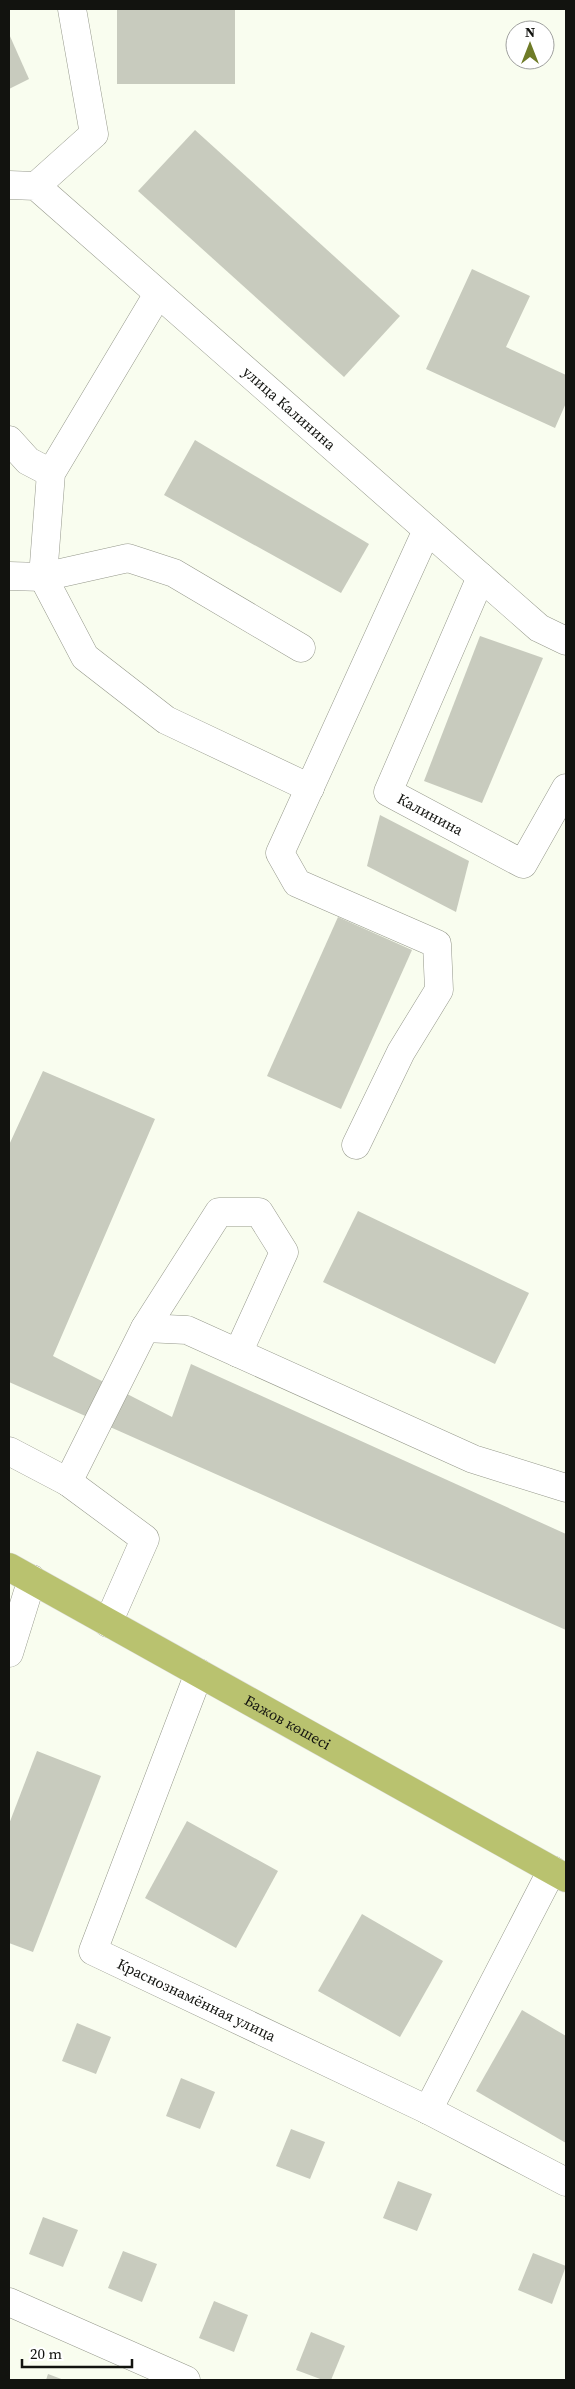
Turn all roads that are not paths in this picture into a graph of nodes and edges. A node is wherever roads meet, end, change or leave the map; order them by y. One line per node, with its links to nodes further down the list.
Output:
1 (72, 9): 3 (street)
2 (9, 185): 3 (street)
3 (36, 186): 4 (street, улица Калинина)
4 (158, 294): 6 (street); 7 (street, улица Калинина)
5 (9, 440): 6 (street)
6 (52, 474): 9 (street)
7 (427, 530): 10 (street, улица Калинина); 13 (street)
8 (9, 576): 9 (street)
9 (43, 577): 12 (street); 13 (street)
10 (481, 578): 11 (street, улица Калинина); 14 (street, Калинина)
11 (566, 641)
12 (301, 648)
13 (310, 788): 15 (street)
14 (566, 788)
15 (356, 1145)
16 (145, 1328): 17 (street); 17 (street); 19 (street)
17 (238, 1353): 20 (street)
18 (9, 1451): 19 (street)
19 (68, 1482): 22 (street)
20 (566, 1488)
21 (20, 1573): 22 (main road, Бажов көшесі); 23 (street)
22 (108, 1622): 24 (main road, Бажов көшесі)
23 (11, 1639)
24 (199, 1673): 25 (main road, Бажов көшесі); 26 (street, Краснознамённая улица)
25 (559, 1874): 26 (street)
26 (428, 2110): 27 (street, Краснознамённая улица)
27 (566, 2182)
28 (9, 2302): 29 (street)
29 (186, 2380)

